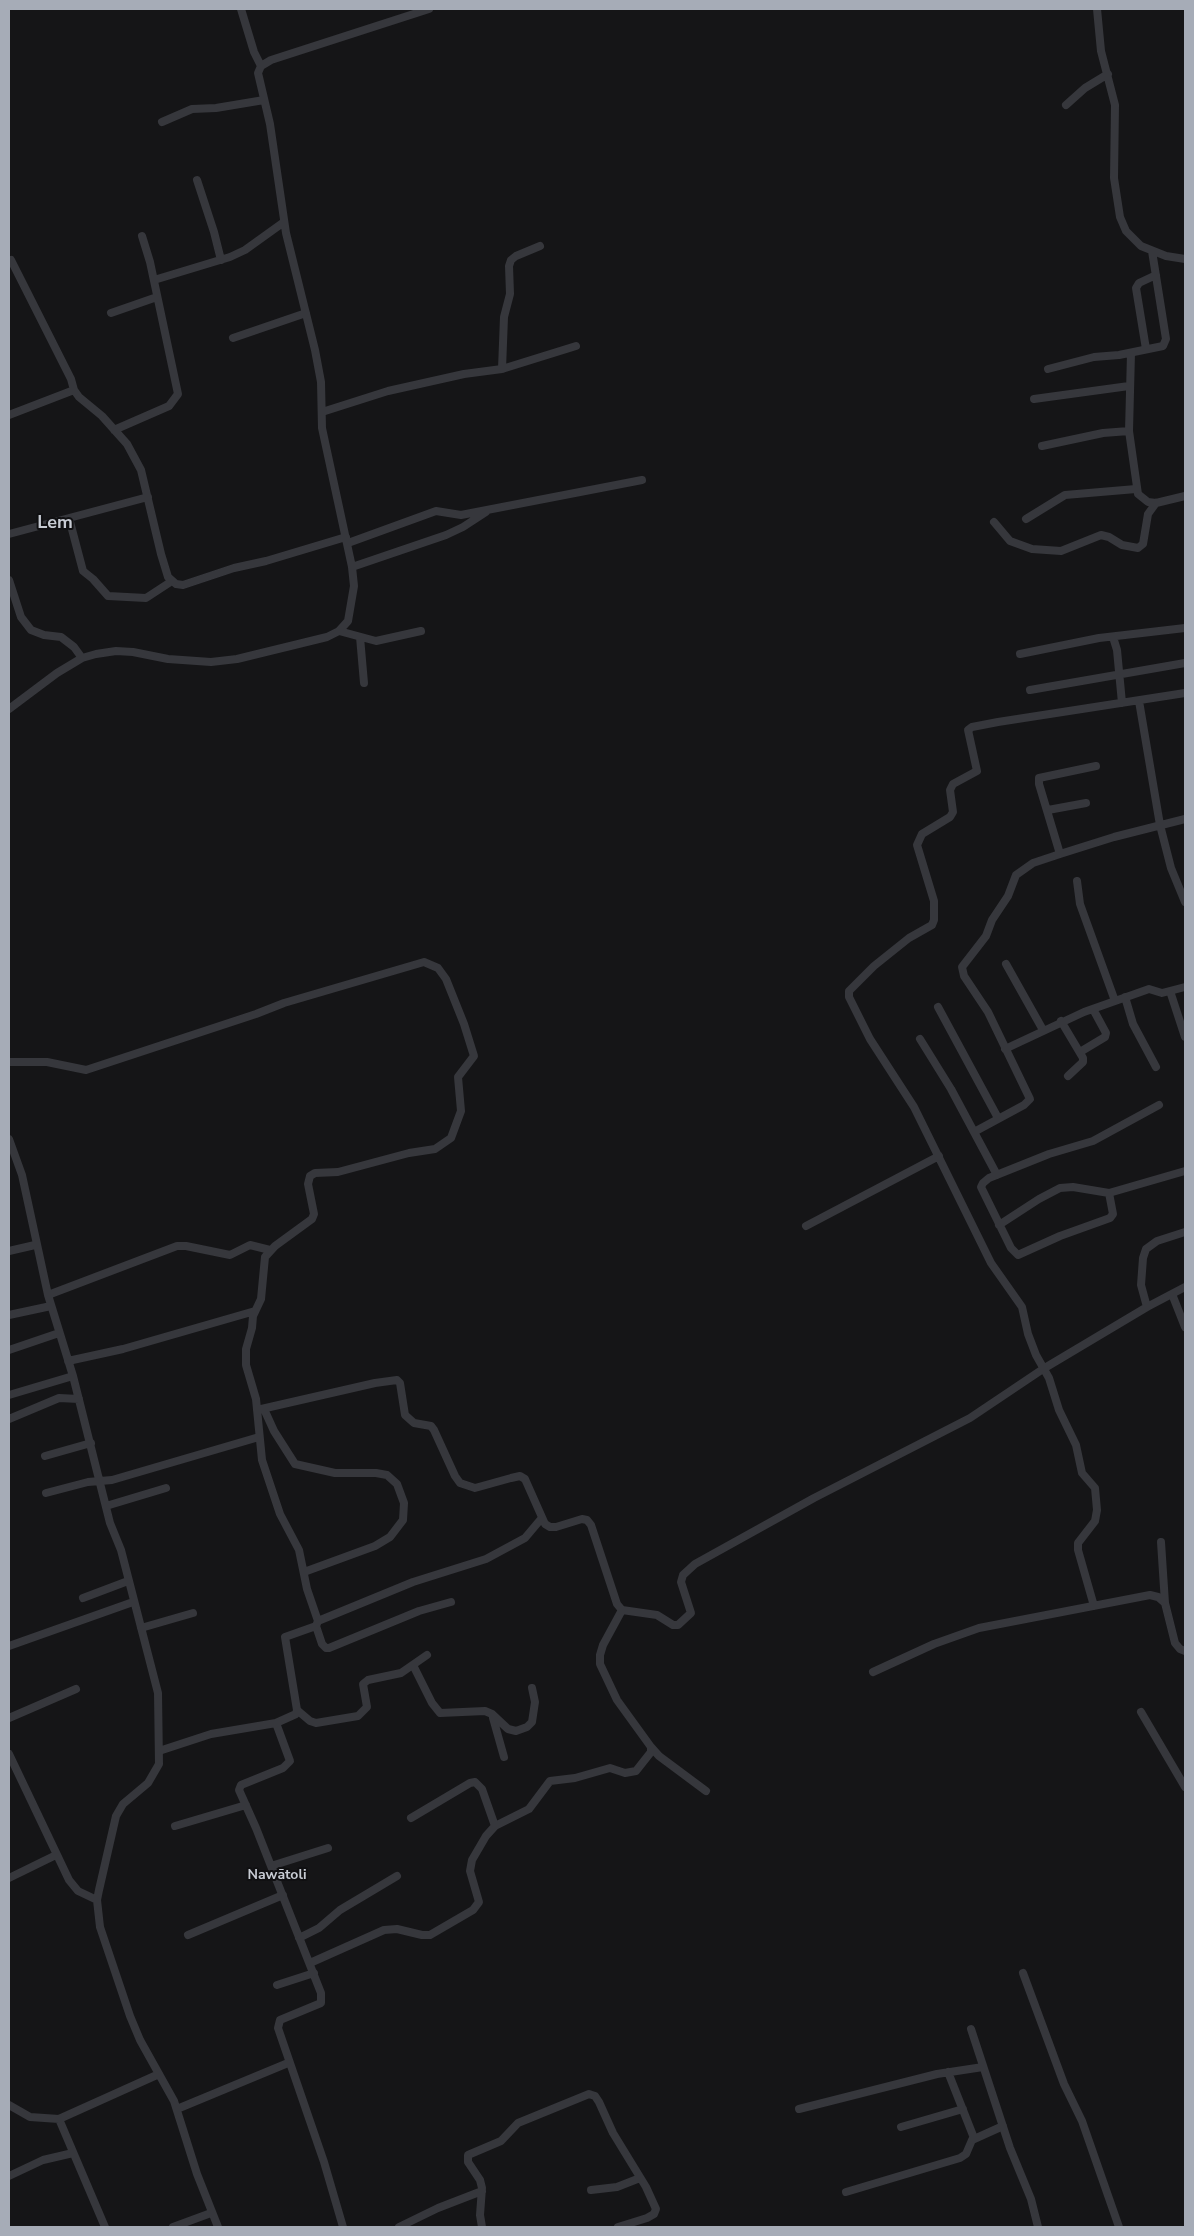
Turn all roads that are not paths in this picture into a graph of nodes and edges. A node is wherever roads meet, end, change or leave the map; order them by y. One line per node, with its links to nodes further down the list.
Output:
1 (241, 9): 4 (street)
2 (429, 9): 4 (street)
3 (1097, 9): 5 (street)
4 (261, 66): 6 (street)
5 (1108, 74): 7 (street); 13 (street)
6 (264, 100): 8 (street); 10 (street)
7 (1066, 105)
8 (162, 122)
9 (197, 180): 16 (street)
10 (284, 222): 16 (street); 21 (street)
11 (142, 236): 18 (street)
12 (540, 246): 26 (street)
13 (1152, 251): 14 (street); 17 (street)
14 (1185, 259)
15 (11, 260): 29 (street)
16 (221, 260): 18 (street)
17 (1156, 275): 24 (street); 24 (street)
18 (154, 280): 19 (street)
19 (157, 297): 20 (street); 33 (street)
20 (110, 313)
21 (306, 313): 22 (street); 31 (street)
22 (233, 338)
23 (576, 346): 26 (street)
24 (1146, 349): 25 (street)
25 (1131, 353): 27 (street); 28 (street)
26 (502, 368): 31 (street)
27 (1048, 369)
28 (1130, 386): 30 (street); 34 (street)
29 (74, 390): 32 (street); 33 (street)
30 (1034, 399)
31 (322, 412): 46 (street)
32 (9, 415)
33 (114, 430): 39 (street)
34 (1129, 431): 35 (street); 37 (street)
35 (1042, 446)
36 (642, 480): 41 (street)
37 (1136, 489): 40 (street); 43 (street)
38 (1185, 496): 40 (street)
39 (148, 497): 42 (street); 49 (street)
40 (1156, 503): 44 (street)
41 (489, 510): 46 (street); 47 (street)
42 (69, 518): 45 (street); 49 (street)
43 (1026, 519)
44 (994, 522)
45 (9, 534)
46 (347, 540): 47 (street); 49 (street)
47 (352, 566): 51 (street)
48 (9, 580): 56 (street)
49 (172, 581)
50 (1185, 628): 54 (street)
51 (339, 630): 53 (street); 56 (street)
52 (421, 631): 53 (street)
53 (360, 637): 59 (street)
54 (1113, 637): 55 (street); 58 (street)
55 (1020, 654)
56 (82, 658): 64 (street)
57 (1185, 663): 58 (street)
58 (1118, 674): 60 (street); 63 (street)
59 (364, 683)
60 (1030, 690)
61 (1185, 693): 62 (street)
62 (1139, 701): 63 (street); 69 (street)
63 (1122, 703): 94 (street)
64 (9, 709)
65 (1096, 766): 67 (street)
66 (1086, 803): 67 (street)
67 (1048, 810): 70 (street)
68 (1185, 819): 69 (street)
69 (1160, 825): 70 (street); 72 (street)
70 (1060, 854): 84 (street)
71 (1077, 881): 77 (street)
72 (1185, 902)
73 (1006, 964): 81 (street)
74 (1185, 987): 75 (street)
75 (1170, 991): 76 (street); 82 (street)
76 (1125, 997): 77 (street); 87 (street)
77 (1115, 1001): 79 (street)
78 (938, 1007): 90 (street)
79 (1093, 1009): 80 (street); 85 (street)
80 (1061, 1021): 81 (street); 85 (street)
81 (1043, 1030): 84 (street)
82 (1185, 1037)
83 (920, 1039): 91 (street)
84 (1005, 1049): 90 (street)
85 (1080, 1052): 88 (street)
86 (9, 1062): 102 (street)
87 (1156, 1066)
88 (1068, 1076)
89 (1159, 1105): 96 (street)
90 (998, 1118): 91 (street)
91 (974, 1132): 96 (street)
92 (9, 1139): 93 (street)
93 (11, 1149): 101 (street)
94 (939, 1156): 99 (street); 115 (street)
95 (1185, 1171): 97 (street)
96 (997, 1175): 98 (street)
97 (1109, 1193): 98 (street); 98 (street)
98 (999, 1225)
99 (806, 1226)
100 (1185, 1232): 108 (street)
101 (36, 1245): 103 (street); 106 (street)
102 (270, 1250): 106 (street); 109 (street)
103 (9, 1251)
104 (1185, 1288): 105 (street)
105 (1172, 1294): 108 (street); 111 (street)
106 (48, 1295): 107 (street)
107 (51, 1306): 110 (street); 112 (street)
108 (1148, 1307): 115 (street)
109 (255, 1311): 114 (street); 119 (street)
110 (9, 1315)
111 (1185, 1327)
112 (60, 1333): 113 (street); 114 (street)
113 (9, 1350)
114 (68, 1361): 116 (street)
115 (1044, 1369): 136 (street); 137 (street)
116 (73, 1376): 117 (street); 118 (street)
117 (9, 1395)
118 (79, 1399): 120 (street); 122 (street)
119 (261, 1409): 121 (street); 128 (street); 130 (street)
120 (9, 1419)
121 (259, 1437): 124 (street); 130 (street)
122 (91, 1443): 123 (street); 124 (street)
123 (44, 1456)
124 (100, 1482): 126 (street); 127 (street)
125 (166, 1488): 127 (street)
126 (46, 1493)
127 (106, 1506): 131 (street)
128 (541, 1519): 137 (street); 139 (street)
129 (1161, 1542): 135 (street)
130 (304, 1572): 139 (street)
131 (128, 1581): 132 (street); 133 (street)
132 (83, 1598)
133 (133, 1602): 140 (street); 141 (street)
134 (451, 1602): 139 (street)
135 (1165, 1604): 136 (street); 142 (street)
136 (1094, 1606): 145 (street)
137 (622, 1610): 153 (street)
138 (193, 1613): 140 (street)
139 (317, 1624): 148 (street)
140 (141, 1628): 154 (street)
141 (9, 1646)
142 (1185, 1651)
143 (427, 1654): 144 (street)
144 (413, 1665): 148 (street); 150 (street)
145 (873, 1672)
146 (532, 1688): 150 (street)
147 (76, 1690): 151 (street)
148 (297, 1710): 152 (street)
149 (1142, 1712): 159 (street)
150 (492, 1714): 156 (street)
151 (9, 1718)
152 (276, 1723): 154 (street); 161 (street)
153 (651, 1747): 160 (street); 164 (street)
154 (159, 1751): 171 (street)
155 (9, 1754): 157 (street)
156 (504, 1756)
157 (18, 1771): 158 (street); 166 (street)
158 (9, 1774)
159 (1185, 1787)
160 (706, 1791)
161 (246, 1805): 163 (street); 167 (street)
162 (411, 1818): 164 (street)
163 (175, 1826)
164 (495, 1826): 174 (street)
165 (328, 1848): 167 (street)
166 (56, 1855): 169 (street); 171 (street)
167 (271, 1866): 170 (street)
168 (397, 1876): 173 (street)
169 (9, 1878)
170 (283, 1895): 172 (street); 173 (street)
171 (97, 1900): 182 (street)
172 (188, 1935)
173 (299, 1938): 174 (street)
174 (310, 1963): 175 (street)
175 (314, 1973): 177 (street); 179 (street)
176 (1023, 1973): 206 (street)
177 (277, 1985)
178 (971, 2029): 180 (street)
179 (288, 2063): 184 (street); 201 (street)
180 (983, 2067): 181 (street); 188 (street)
181 (948, 2072): 185 (street); 186 (street)
182 (159, 2074): 184 (street); 187 (street)
183 (9, 2105): 187 (street)
184 (177, 2109): 197 (street)
185 (799, 2109)
186 (963, 2109): 189 (street); 190 (street)
187 (59, 2119): 191 (street)
188 (1003, 2126): 190 (street); 205 (street)
189 (901, 2127)
190 (974, 2138): 196 (street)
191 (73, 2154): 192 (street); 198 (street)
192 (9, 2176)
193 (640, 2178): 194 (street); 195 (street); 204 (street)
194 (591, 2190)
195 (482, 2191): 202 (street); 203 (street)
196 (846, 2192)
197 (211, 2213): 199 (street); 200 (street)
198 (105, 2227)
199 (172, 2227)
200 (218, 2227)
201 (343, 2227)
202 (399, 2227)
203 (482, 2227)
204 (618, 2227)
205 (1038, 2227)
206 (1119, 2227)

